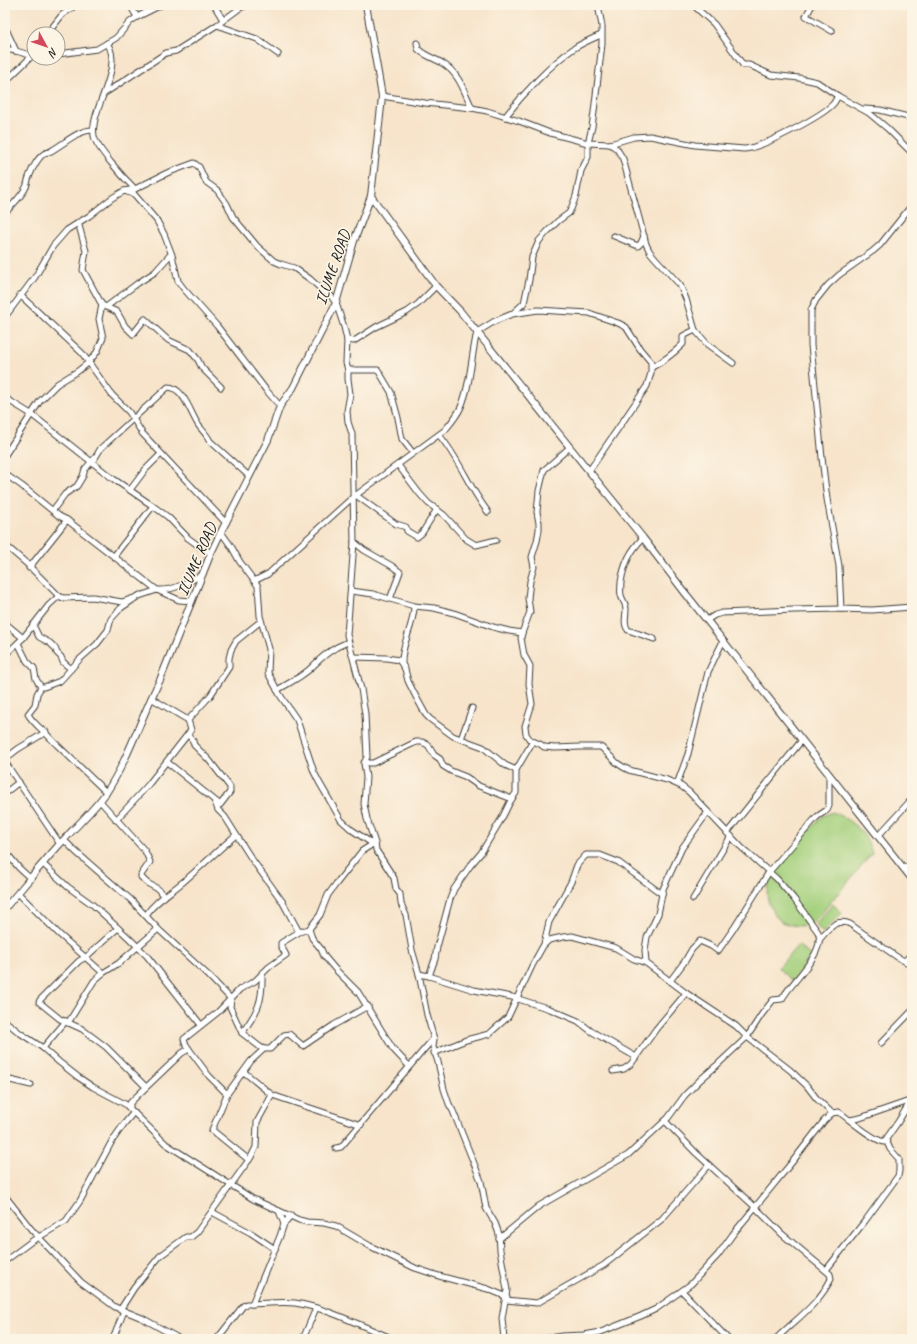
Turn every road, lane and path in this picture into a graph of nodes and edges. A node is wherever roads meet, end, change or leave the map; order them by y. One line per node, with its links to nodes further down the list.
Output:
1 (76, 5): 13 (street)
2 (130, 5): 10 (street)
3 (161, 5): 10 (street)
4 (214, 5): 11 (street)
5 (247, 5): 11 (street)
6 (367, 5): 27 (street, ILUME ROAD)
7 (598, 5): 16 (street)
8 (695, 5): 28 (street)
9 (812, 5): 15 (street)
10 (137, 17): 17 (street)
11 (223, 20): 12 (street)
12 (217, 25): 23 (street); 26 (street)
13 (54, 26)
14 (5, 27): 20 (street)
15 (832, 31)
16 (601, 35): 31 (street); 34 (street)
17 (107, 43): 22 (street); 26 (street)
18 (417, 43): 29 (street)
19 (5, 49): 20 (street)
20 (16, 51): 21 (street)
21 (26, 53)
22 (66, 53)
23 (278, 54)
24 (26, 62): 25 (street)
25 (5, 82)
26 (105, 93): 33 (street)
27 (382, 96): 29 (street); 39 (street, ILUME ROAD)
28 (838, 96): 30 (street); 35 (street)
29 (472, 108): 31 (street)
30 (863, 109): 32 (street); 36 (street)
31 (506, 117): 34 (street)
32 (912, 118)
33 (93, 130): 37 (street); 41 (street)
34 (588, 143): 35 (street); 50 (street)
35 (610, 144): 44 (street)
36 (912, 152)
37 (135, 189): 38 (street); 48 (street)
38 (124, 191): 42 (street); 45 (street)
39 (371, 196): 46 (street); 48 (street, ILUME ROAD)
40 (912, 205): 100 (street)
41 (5, 213)
42 (78, 222): 47 (street); 49 (street)
43 (614, 236): 44 (street)
44 (644, 236): 52 (street)
45 (171, 254): 49 (street); 61 (street)
46 (436, 286): 53 (street); 54 (street)
47 (20, 295): 51 (street); 56 (street)
48 (336, 303): 54 (street); 61 (street, ILUME ROAD)
49 (104, 306): 56 (street); 59 (street)
50 (512, 314): 53 (street); 57 (street)
51 (5, 317)
52 (695, 330): 55 (street); 57 (street)
53 (477, 332): 64 (street); 65 (street)
54 (347, 340): 58 (street)
55 (733, 362)
56 (88, 363): 62 (street); 63 (street)
57 (652, 367): 71 (street)
58 (348, 370): 66 (street); 75 (street)
59 (221, 387)
60 (5, 398): 62 (street)
61 (280, 406): 73 (street, ILUME ROAD)
62 (31, 414): 68 (street); 69 (street)
63 (134, 419): 67 (street); 69 (street); 73 (street)
64 (439, 434): 66 (street); 79 (street)
65 (570, 447): 71 (street); 105 (street)
66 (413, 453): 70 (street)
67 (161, 454): 74 (street); 81 (street)
68 (5, 455)
69 (91, 461): 74 (street); 78 (street)
70 (398, 465): 75 (street); 77 (street)
71 (589, 471): 83 (street)
72 (5, 474): 78 (street)
73 (249, 476): 81 (street, ILUME ROAD)
74 (130, 490): 76 (street)
75 (355, 497): 77 (street); 85 (street); 91 (street)
76 (153, 506): 87 (street); 88 (street)
77 (437, 509): 84 (street)
78 (53, 510): 80 (street)
79 (488, 512)
80 (67, 520): 88 (street); 89 (street)
81 (226, 523): 82 (street, ILUME ROAD)
82 (221, 532): 87 (street, ILUME ROAD); 91 (street)
83 (643, 538): 101 (street); 107 (street)
84 (496, 540)
85 (354, 542): 93 (street); 96 (street)
86 (5, 545): 89 (street)
87 (211, 553): 90 (street, ILUME ROAD)
88 (114, 556): 92 (street)
89 (29, 568): 95 (street)
90 (203, 574): 92 (street); 97 (street, ILUME ROAD)
91 (254, 581): 102 (street)
92 (157, 590): 94 (street); 97 (street)
93 (351, 591): 96 (street); 109 (street)
94 (140, 595): 95 (street); 114 (street)
95 (59, 596): 104 (street)
96 (390, 599): 98 (street)
97 (192, 602): 117 (street, ILUME ROAD)
98 (414, 606): 105 (street); 113 (street)
99 (912, 606): 100 (street)
100 (841, 609): 101 (street)
101 (706, 620): 108 (street)
102 (261, 621): 116 (street); 119 (street)
103 (5, 623): 106 (street)
104 (33, 625): 106 (street); 114 (street)
105 (522, 633): 124 (street)
106 (23, 638): 110 (street)
107 (654, 639)
108 (723, 641): 123 (street); 131 (street)
109 (348, 642): 112 (street); 116 (street)
110 (18, 644): 111 (street); 115 (street)
111 (5, 655)
112 (354, 657): 113 (street); 127 (street)
113 (402, 663): 122 (street)
114 (71, 669): 115 (street)
115 (40, 688): 120 (street)
116 (277, 690): 144 (street)
117 (151, 698): 119 (street); 132 (street, ILUME ROAD)
118 (472, 708): 122 (street)
119 (188, 720): 121 (street)
120 (46, 732): 125 (street); 132 (street)
121 (188, 734): 126 (street); 137 (street)
122 (461, 739): 128 (street)
123 (802, 740): 129 (street); 140 (street)
124 (533, 741): 128 (street); 131 (street)
125 (5, 760): 130 (street)
126 (167, 762): 137 (street); 139 (street)
127 (364, 763): 134 (street); 144 (street)
128 (516, 770): 134 (street)
129 (829, 774): 142 (street); 149 (street)
130 (19, 782): 133 (street); 143 (street)
131 (677, 784): 138 (street)
132 (106, 792): 136 (street, ILUME ROAD)
133 (5, 793)
134 (512, 799): 173 (street)
135 (912, 799): 142 (street)
136 (100, 800): 139 (street); 143 (street, ILUME ROAD)
137 (220, 805): 141 (street)
138 (708, 812): 140 (street); 153 (street)
139 (116, 820): 154 (street)
140 (729, 834): 149 (street); 155 (street)
141 (236, 835): 154 (street); 161 (street)
142 (878, 836): 148 (street)
143 (62, 842): 147 (street, ILUME ROAD); 157 (street)
144 (374, 844): 160 (street); 172 (street)
145 (5, 851): 150 (street)
146 (912, 863): 148 (street)
147 (43, 864): 150 (street, ILUME ROAD); 158 (street)
148 (904, 869): 151 (street)
149 (769, 872): 162 (street); 174 (street)
150 (31, 879): 152 (street, ILUME ROAD)
151 (912, 880)
152 (18, 893): 156 (street, ILUME ROAD); 166 (street)
153 (662, 894): 163 (street); 168 (street)
154 (164, 897): 157 (street)
155 (693, 898)
156 (5, 908)
157 (147, 916): 159 (street)
158 (118, 928): 164 (street); 166 (street)
159 (158, 929): 164 (street); 177 (street)
160 (309, 930): 161 (street); 178 (street)
161 (299, 932): 171 (street)
162 (819, 940): 167 (street); 184 (street)
163 (543, 946): 168 (street); 176 (street)
164 (138, 947): 170 (street); 182 (street)
165 (912, 953): 167 (street)
166 (86, 957): 170 (street); 181 (street)
167 (905, 960): 169 (street)
168 (646, 963): 174 (street)
169 (912, 965)
170 (103, 973): 181 (street)
171 (262, 974): 177 (street); 183 (street)
172 (419, 974): 173 (street); 185 (street)
173 (429, 976): 176 (street)
174 (670, 981): 175 (street)
175 (686, 993): 184 (street); 191 (street)
176 (516, 998): 190 (street); 191 (street)
177 (231, 999): 182 (street); 183 (street)
178 (368, 1006): 188 (street); 192 (street)
179 (912, 1011): 186 (street)
180 (5, 1021): 187 (street)
181 (67, 1022): 187 (street); 197 (street)
182 (201, 1025): 189 (street)
183 (242, 1033): 188 (street)
184 (747, 1036): 202 (street); 204 (street)
185 (434, 1039): 190 (street); 192 (street)
186 (880, 1043)
187 (43, 1048): 201 (street)
188 (264, 1048): 194 (street)
189 (189, 1049): 197 (street); 198 (street)
190 (434, 1052): 218 (street)
191 (636, 1057): 193 (street)
192 (409, 1066): 205 (street)
193 (613, 1071)
194 (244, 1072): 198 (street); 199 (street)
195 (5, 1080): 196 (street)
196 (31, 1085)
197 (146, 1087): 201 (street)
198 (227, 1094): 208 (street)
199 (272, 1095): 205 (street); 208 (street)
200 (912, 1099): 203 (street); 206 (street)
201 (132, 1110): 210 (street); 217 (street)
202 (832, 1113): 203 (street); 212 (street)
203 (850, 1120): 206 (street)
204 (665, 1121): 209 (street); 218 (street)
205 (361, 1125): 207 (street)
206 (886, 1140): 221 (street)
207 (336, 1148)
208 (249, 1160): 210 (street)
209 (709, 1165): 212 (street); 223 (street)
210 (231, 1184): 213 (street); 214 (street)
211 (5, 1196): 217 (street)
212 (755, 1207): 221 (street); 222 (street)
213 (279, 1211): 215 (street); 216 (street)
214 (212, 1212): 219 (street); 226 (street)
215 (291, 1215): 216 (street); 223 (street)
216 (284, 1224): 219 (street)
217 (39, 1238): 220 (street); 226 (street)
218 (499, 1238): 223 (street)
219 (275, 1249): 224 (street)
220 (5, 1261)
221 (826, 1270): 235 (street)
222 (682, 1291): 233 (street); 234 (street)
223 (506, 1298): 232 (street)
224 (252, 1304): 225 (street); 229 (street)
225 (316, 1308): 230 (street); 231 (street)
226 (122, 1310): 227 (street); 228 (street)
227 (113, 1339)
228 (180, 1339)
229 (217, 1339)
230 (303, 1339)
231 (394, 1339)
232 (504, 1339)
233 (543, 1339)
234 (728, 1339)
235 (776, 1339)

